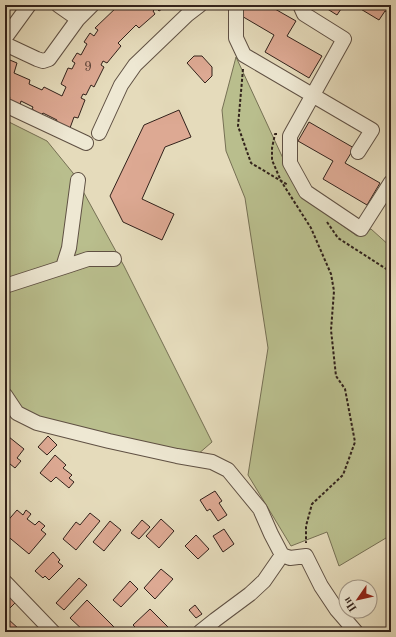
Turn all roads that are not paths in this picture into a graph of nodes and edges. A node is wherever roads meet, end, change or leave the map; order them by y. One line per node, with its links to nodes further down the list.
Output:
1 (29, 5): 8 (street)
2 (58, 5): 7 (street)
3 (92, 5): 7 (street)
4 (200, 5): 12 (street)
5 (236, 5): 10 (street)
6 (300, 5): 10 (street)
7 (78, 19): 9 (street)
8 (5, 38)
9 (5, 44)
10 (312, 96): 14 (street); 16 (street)
11 (5, 104): 13 (street)
12 (99, 133)
13 (86, 143)
14 (358, 152)
15 (78, 180): 18 (street)
16 (391, 182)
17 (114, 259): 18 (street)
18 (63, 267): 19 (street)
19 (5, 286)
20 (5, 395): 21 (street)
21 (282, 556): 24 (street); 25 (street)
22 (5, 582): 23 (street)
23 (53, 632)
24 (200, 632)
25 (356, 632)

